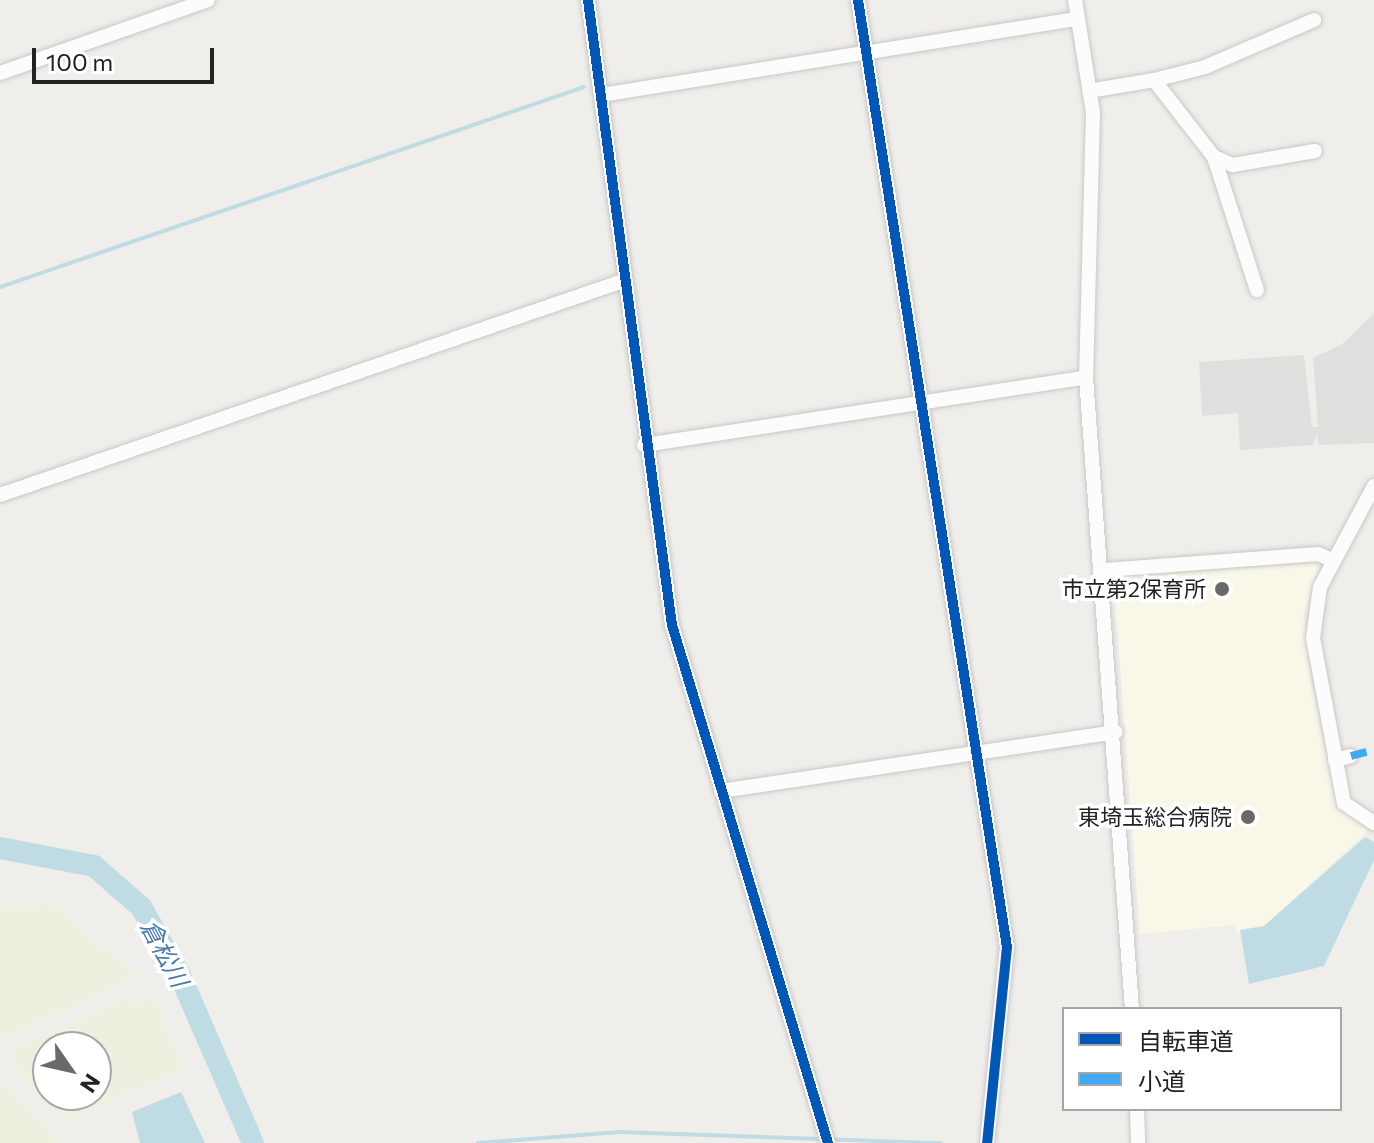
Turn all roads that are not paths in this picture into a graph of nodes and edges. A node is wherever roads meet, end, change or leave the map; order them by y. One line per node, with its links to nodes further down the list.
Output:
1 (208, 0): 8 (street)
2 (588, 0): 11 (street)
3 (858, 0): 7 (street)
4 (1075, 0): 5 (street)
5 (1073, 19): 7 (street); 10 (street)
6 (1314, 20): 9 (street)
7 (866, 52): 11 (street); 17 (street)
8 (0, 73)
9 (1154, 80): 10 (street); 13 (street)
10 (1089, 91): 16 (street)
11 (601, 95): 14 (street)
12 (1315, 151): 13 (street)
13 (1214, 157): 15 (street)
14 (623, 281): 18 (street); 20 (street)
15 (1257, 290)
16 (1086, 377): 17 (street); 22 (street)
17 (922, 404): 18 (street); 24 (street)
18 (644, 445): 27 (street)
19 (1374, 486): 21 (street)
20 (0, 495)
21 (1332, 560): 22 (street); 26 (street)
22 (1105, 570): 23 (street)
23 (1116, 732): 24 (street); 29 (street)
24 (977, 751): 27 (street); 32 (street)
25 (1351, 756): 26 (street)
26 (1335, 760): 28 (street)
27 (721, 791): 31 (street)
28 (1374, 823)
29 (1132, 1007)
30 (1137, 1111): 33 (street)
31 (828, 1143)
32 (987, 1143)
33 (1138, 1143)

